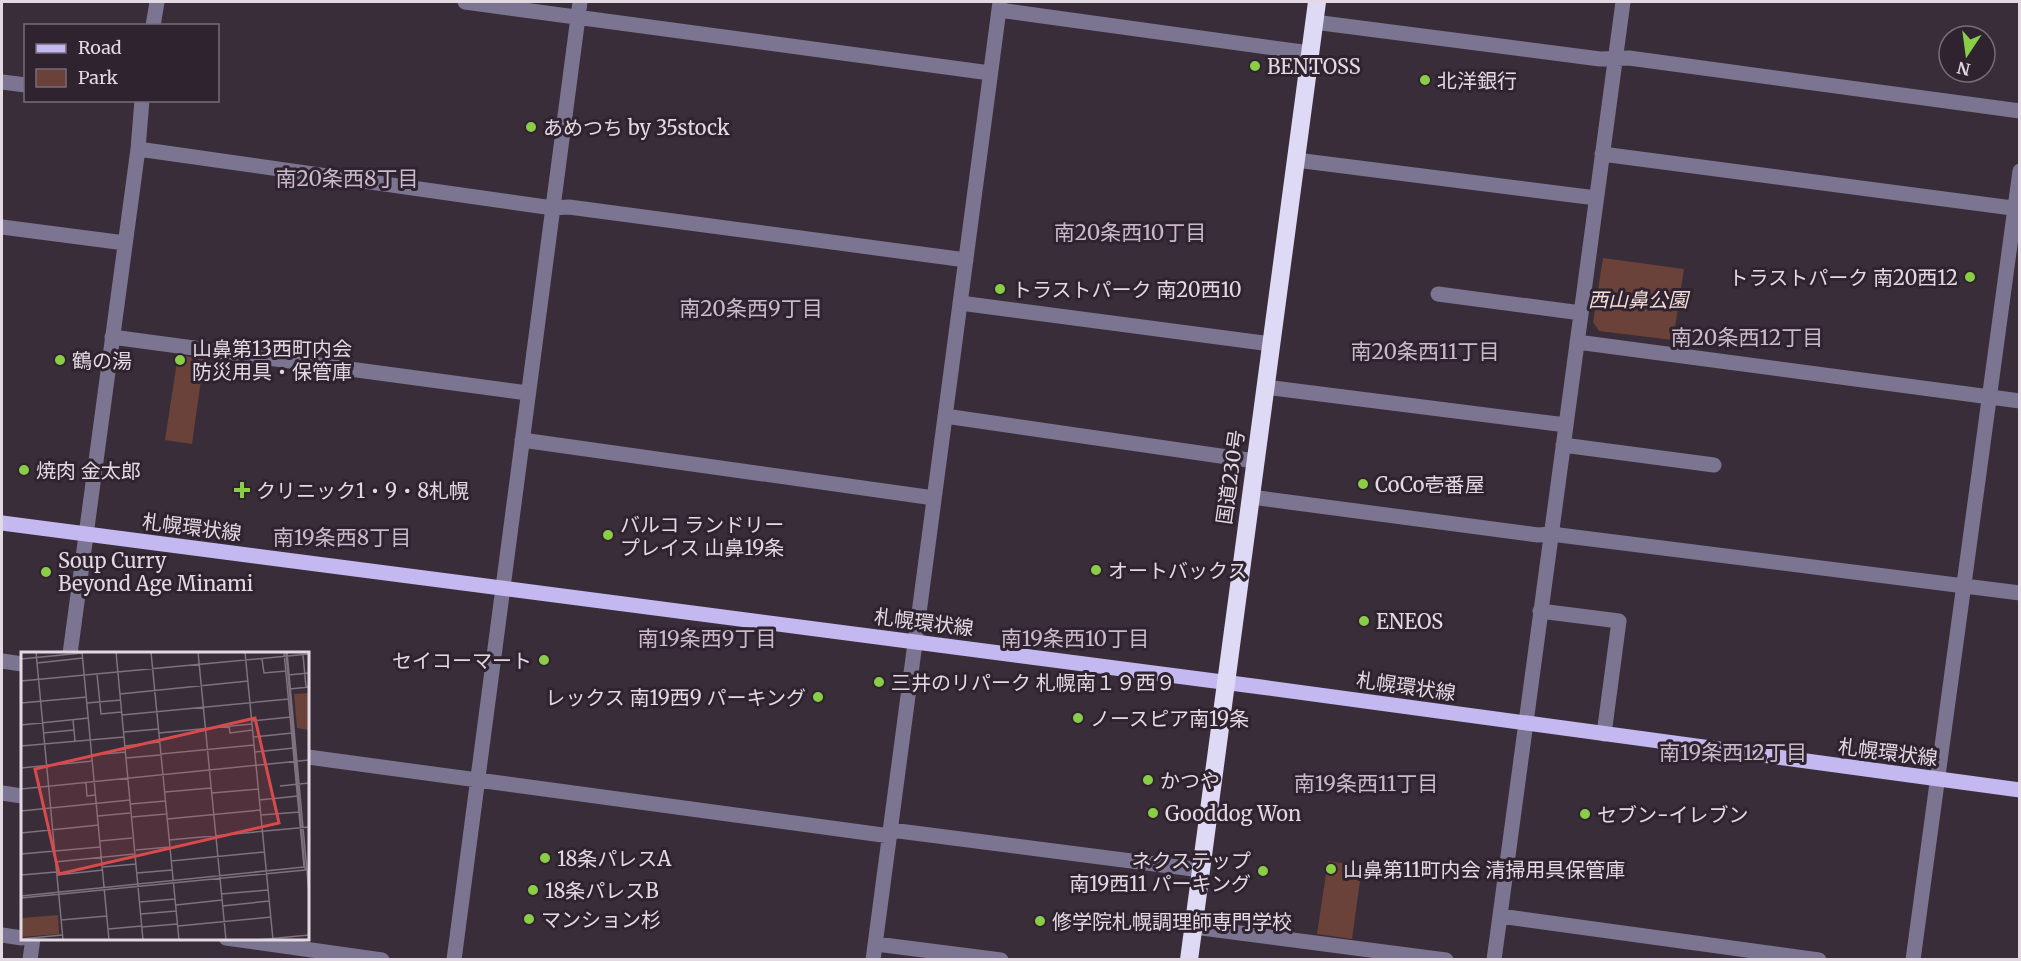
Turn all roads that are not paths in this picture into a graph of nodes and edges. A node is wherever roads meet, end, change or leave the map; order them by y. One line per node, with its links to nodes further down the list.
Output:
1 (157, 2): 8 (street)
2 (465, 2): 6 (street)
3 (1317, 2): 7 (highway, 国道230号)
4 (1623, 2): 10 (street)
5 (999, 6): 9 (street); 11 (street)
6 (579, 9): 11 (street); 21 (street)
7 (1314, 22): 9 (highway, 国道230号); 10 (street)
8 (153, 24)
9 (1310, 53): 18 (highway, 国道230号)
10 (1615, 59): 15 (street); 17 (street)
11 (990, 73): 25 (street)
12 (2, 82): 13 (street)
13 (24, 85)
14 (141, 102): 16 (street)
15 (2019, 111)
16 (138, 149): 21 (street); 24 (street)
17 (1602, 154): 20 (street); 22 (street)
18 (1296, 160): 20 (street); 31 (highway, 国道230号)
19 (2019, 171): 22 (street)
20 (1596, 198): 28 (street)
21 (553, 208): 25 (street); 33 (street)
22 (2017, 209): 34 (street)
23 (2, 227): 24 (street)
24 (125, 243): 29 (street)
25 (966, 260): 27 (street)
26 (1438, 294): 28 (street)
27 (960, 303): 31 (street); 36 (street)
28 (1581, 313): 30 (street)
29 (112, 337): 33 (street); 45 (street)
30 (1577, 342): 34 (street); 37 (street)
31 (1271, 344): 32 (highway, 国道230号)
32 (1265, 387): 37 (street); 40 (highway, 国道230号)
33 (528, 393): 38 (street)
34 (1989, 397): 35 (street); 47 (street)
35 (2019, 401)
36 (945, 416): 40 (street); 43 (street)
37 (1566, 425): 39 (street)
38 (522, 440): 43 (street); 48 (street)
39 (1563, 445): 41 (street); 46 (street)
40 (1256, 461): 42 (highway, 国道230号)
41 (1714, 465)
42 (1251, 497): 46 (street); 55 (highway, 国道230号)
43 (934, 498): 51 (street)
44 (2, 523): 45 (main road, 札幌環状線)
45 (86, 534): 48 (main road, 札幌環状線); 52 (street)
46 (1551, 534): 47 (street); 50 (street)
47 (1964, 585): 49 (street); 59 (street)
48 (503, 589): 51 (main road, 札幌環状線); 60 (street)
49 (2019, 592)
50 (1540, 611): 56 (street); 57 (street)
51 (915, 642): 55 (main road, 札幌環状線); 64 (street)
52 (70, 652)
53 (2, 661): 54 (street)
54 (21, 664)
55 (1226, 683): 56 (main road, 札幌環状線); 65 (highway, 国道230号)
56 (1525, 724): 57 (main road, 札幌環状線); 66 (street)
57 (1604, 734): 59 (main road, 札幌環状線)
58 (309, 757): 60 (street)
59 (1937, 779): 61 (main road, 札幌環状線); 81 (street)
60 (477, 780): 64 (street); 75 (street)
61 (2019, 790)
62 (2, 793): 63 (street)
63 (21, 796)
64 (890, 833): 65 (street); 72 (street)
65 (1201, 870): 67 (highway, 国道230号)
66 (1500, 916): 79 (street); 80 (street)
67 (1194, 927): 77 (highway, 国道230号); 78 (street)
68 (2, 935): 69 (street)
69 (21, 938)
70 (33, 940): 73 (street)
71 (242, 940): 74 (street)
72 (874, 952): 76 (street)
73 (30, 960)
74 (382, 960)
75 (454, 960)
76 (1001, 960)
77 (1189, 960)
78 (1446, 960)
79 (1494, 960)
80 (1819, 960)
81 (1913, 960)

